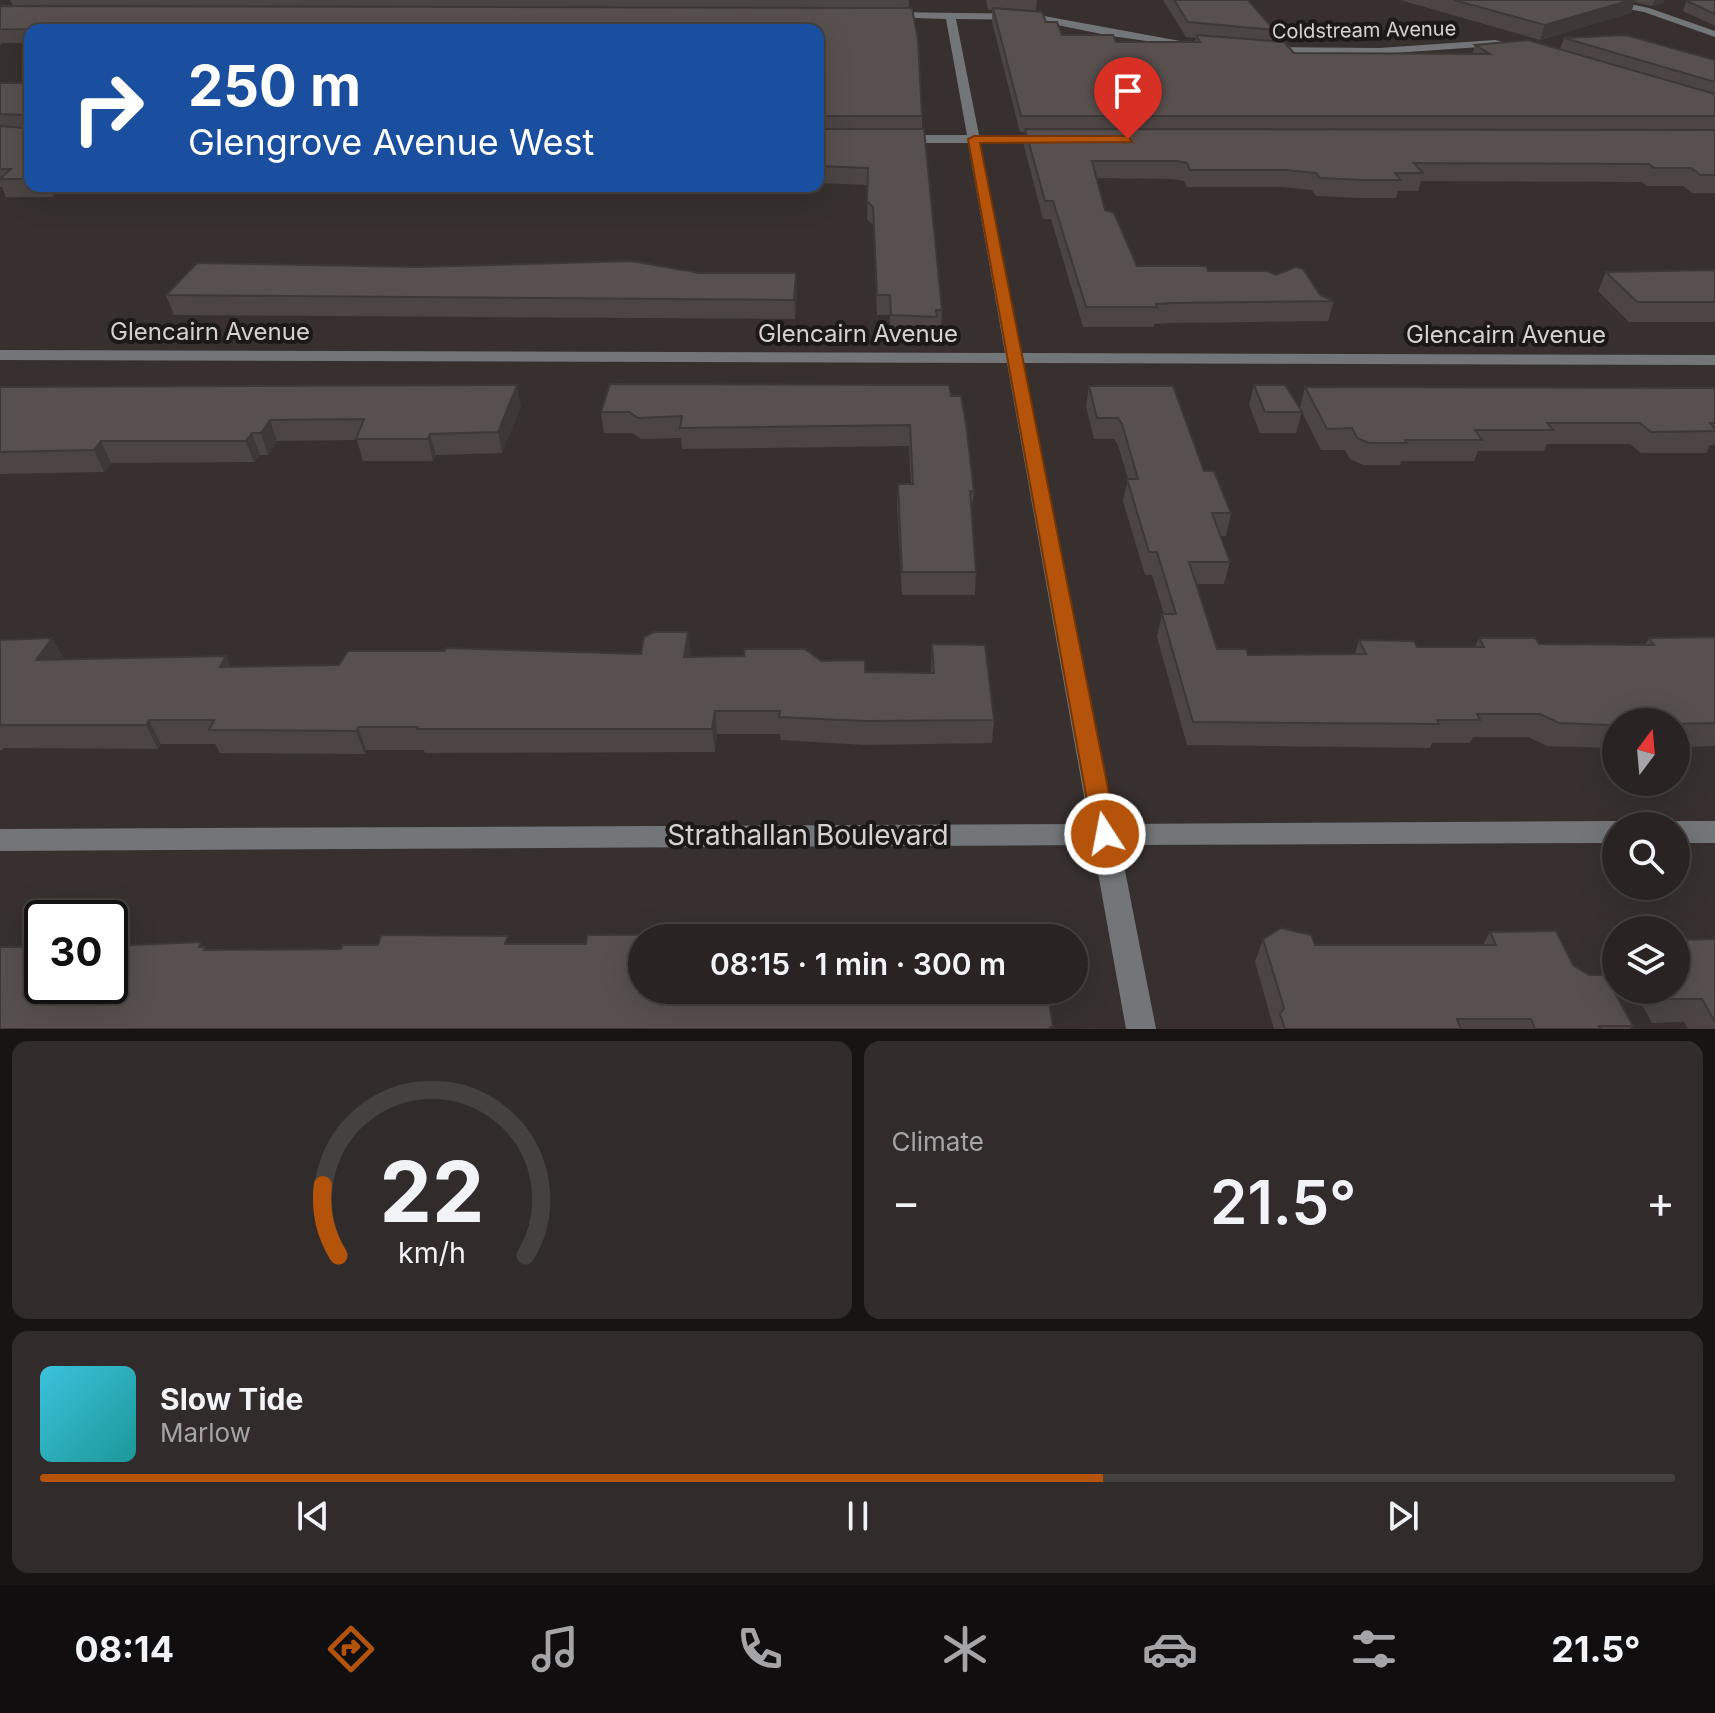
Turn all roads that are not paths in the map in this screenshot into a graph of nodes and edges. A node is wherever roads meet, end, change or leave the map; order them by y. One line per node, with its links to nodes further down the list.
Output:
1 (1620, 5): 4 (street)
2 (871, 15): 3 (street)
3 (950, 15): 5 (street); 9 (street)
4 (1715, 34)
5 (1209, 46)
6 (1258, 50): 7 (street, Coldstream Avenue)
7 (1540, 53)
8 (877, 139): 9 (street)
9 (974, 139): 10 (street); 12 (street)
10 (1069, 139)
11 (0, 355): 12 (street, Glencairn Avenue)
12 (1017, 358): 13 (street, Glencairn Avenue); 17 (street)
13 (1715, 360)
14 (1602, 832): 17 (street, Strathallan Boulevard)
15 (1690, 832): 16 (street)
16 (1715, 832)
17 (1105, 834): 18 (street, Strathallan Boulevard); 19 (street)
18 (0, 840)
19 (1141, 1029)

